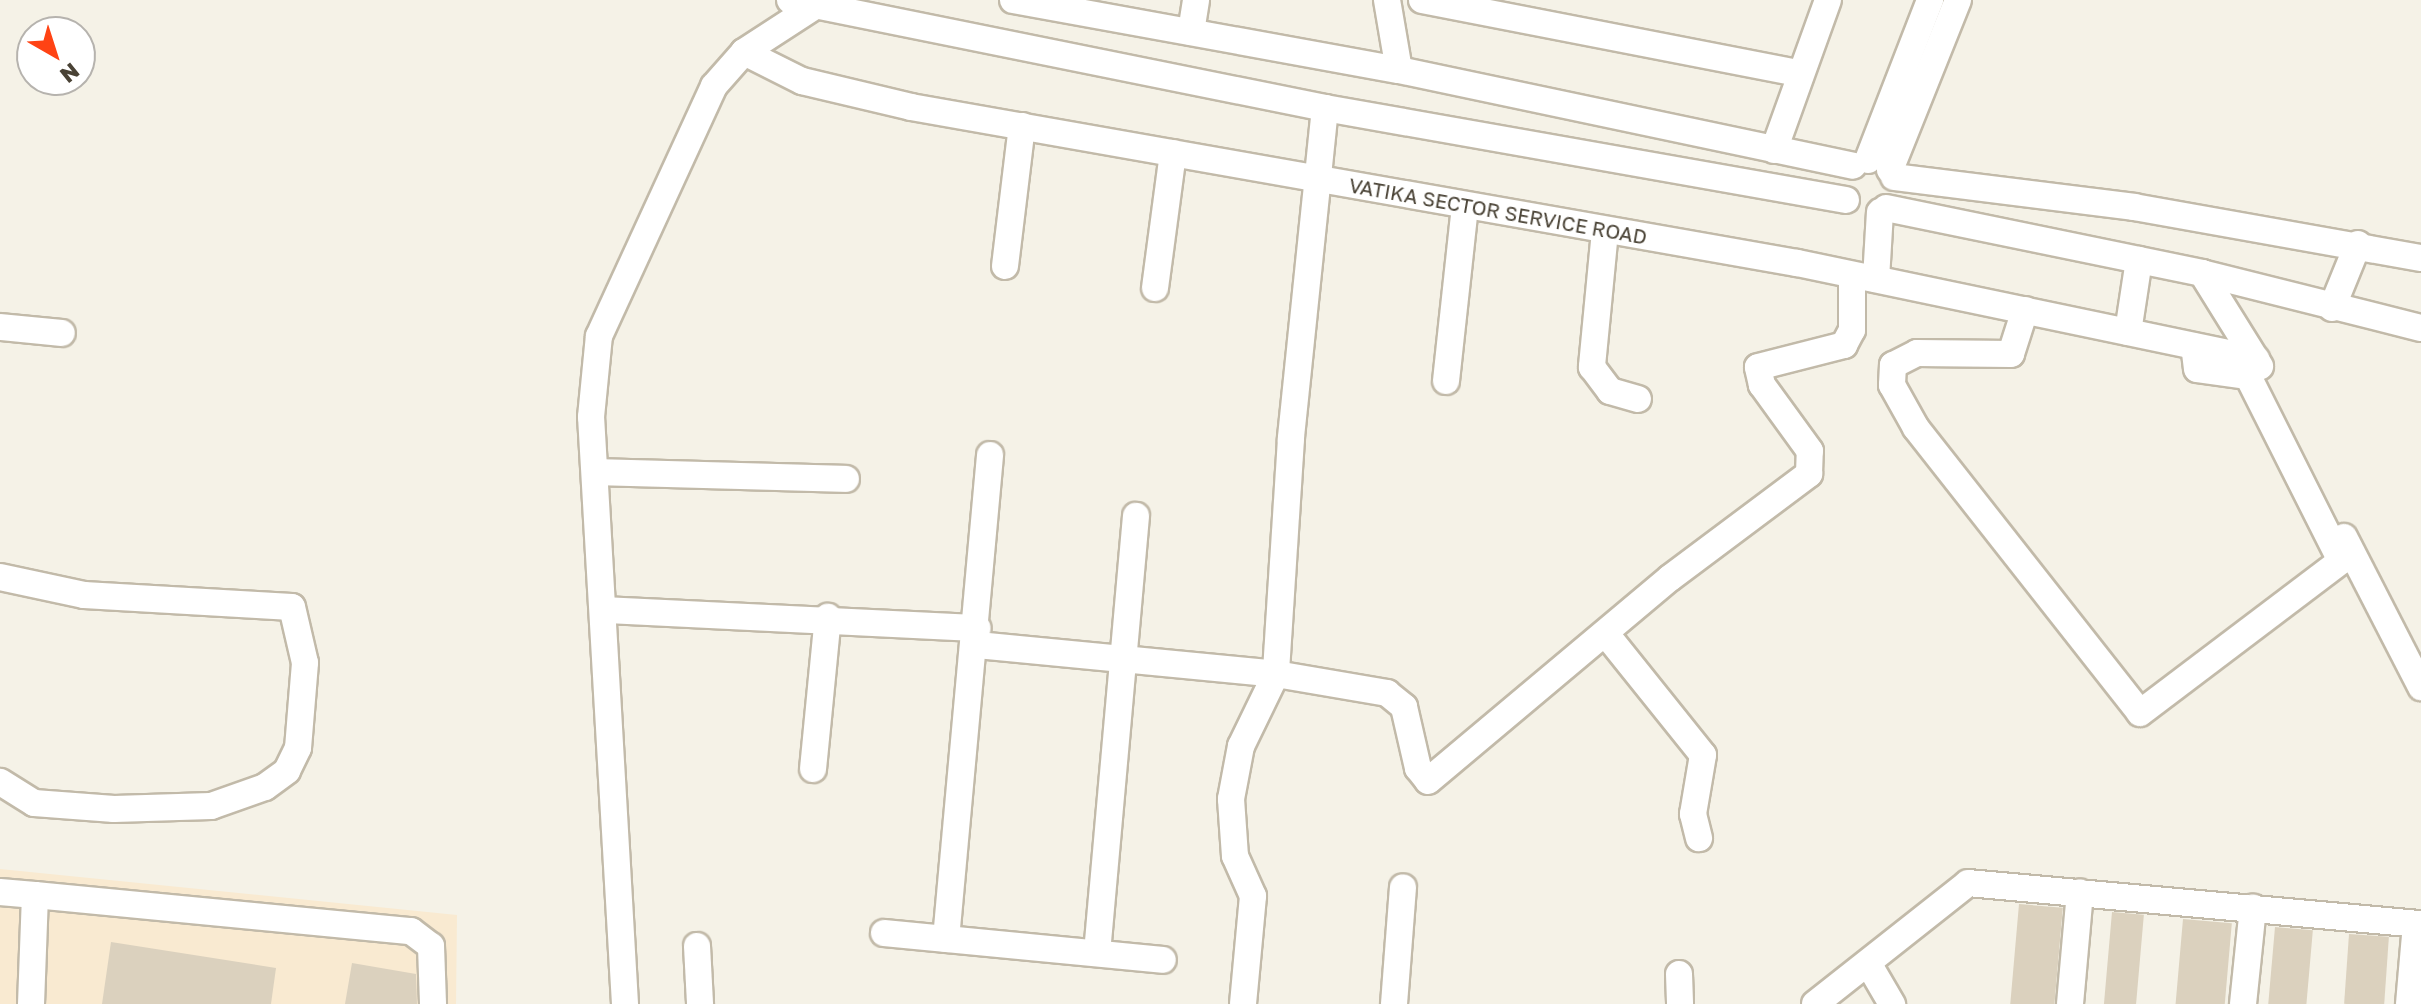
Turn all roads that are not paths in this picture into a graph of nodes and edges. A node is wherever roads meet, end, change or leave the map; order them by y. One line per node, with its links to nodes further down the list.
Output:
1 (790, 0): 9 (street)
2 (1013, 0): 10 (street)
3 (1196, 0): 10 (street)
4 (1387, 0): 12 (street)
5 (1422, 0): 13 (street)
6 (1828, 0): 13 (street)
7 (1930, 0): 18 (street)
8 (1958, 0): 18 (street)
9 (822, 4): 11 (street); 14 (street)
10 (1191, 32): 12 (street)
11 (744, 52): 15 (street, VATIKA SECTOR SERVICE ROAD); 42 (street)
12 (1399, 70): 16 (street)
13 (1799, 73): 16 (street)
14 (1325, 108): 19 (street); 20 (street)
15 (1022, 126): 17 (street, VATIKA SECTOR SERVICE ROAD); 27 (street)
16 (1774, 150): 18 (street)
17 (1173, 153): 19 (street, VATIKA SECTOR SERVICE ROAD); 30 (street)
18 (1876, 168): 20 (street); 22 (street); 24 (street)
19 (1318, 179): 21 (street, VATIKA SECTOR SERVICE ROAD); 51 (street)
20 (1846, 200): 22 (street)
21 (1465, 207): 23 (street, VATIKA SECTOR SERVICE ROAD); 39 (street)
22 (1883, 210): 26 (street); 29 (street)
23 (1605, 231): 29 (street, VATIKA SECTOR SERVICE ROAD); 40 (street)
24 (2358, 244): 25 (street); 31 (street)
25 (2421, 258)
26 (2139, 260): 28 (street); 35 (street)
27 (1005, 266)
28 (2202, 273): 31 (street); 38 (street)
29 (1864, 278): 32 (street, VATIKA SECTOR SERVICE ROAD); 48 (street)
30 (1155, 288)
31 (2332, 308): 34 (street)
32 (2025, 310): 35 (street, VATIKA SECTOR SERVICE ROAD); 37 (street)
33 (0, 327): 36 (street)
34 (2421, 328)
35 (2128, 332): 37 (street, VATIKA SECTOR SERVICE ROAD)
36 (62, 333)
37 (2194, 346): 38 (street, VATIKA SECTOR SERVICE ROAD)
38 (2256, 359): 52 (street)
39 (1446, 381)
40 (1638, 399)
41 (990, 455): 49 (street)
42 (598, 472): 43 (street); 46 (street)
43 (846, 479)
44 (1136, 516): 50 (street)
45 (0, 577): 54 (street)
46 (605, 610): 47 (street); 71 (street)
47 (828, 617): 49 (street); 53 (street)
48 (1606, 634): 51 (street); 55 (street)
49 (978, 637): 50 (street); 63 (street)
50 (1126, 664): 51 (street); 65 (street)
51 (1276, 674): 73 (street)
52 (2421, 687)
53 (813, 769)
54 (0, 782)
55 (1699, 838)
56 (1403, 887): 74 (street)
57 (0, 892): 59 (street)
58 (2080, 892): 60 (street); 67 (street); 78 (street)
59 (35, 895): 69 (street); 70 (street)
60 (2253, 908): 61 (street); 79 (street)
61 (2418, 924): 80 (street)
62 (884, 933): 63 (street)
63 (946, 939): 65 (street)
64 (697, 946): 72 (street)
65 (1097, 953): 66 (street)
66 (1163, 960)
67 (1868, 963): 76 (street); 77 (street)
68 (1679, 974): 75 (street)
69 (31, 1004)
70 (433, 1004)
71 (625, 1004)
72 (700, 1004)
73 (1243, 1004)
74 (1394, 1004)
75 (1680, 1004)
76 (1815, 1004)
77 (1892, 1004)
78 (2070, 1004)
79 (2243, 1004)
80 (2409, 1004)

